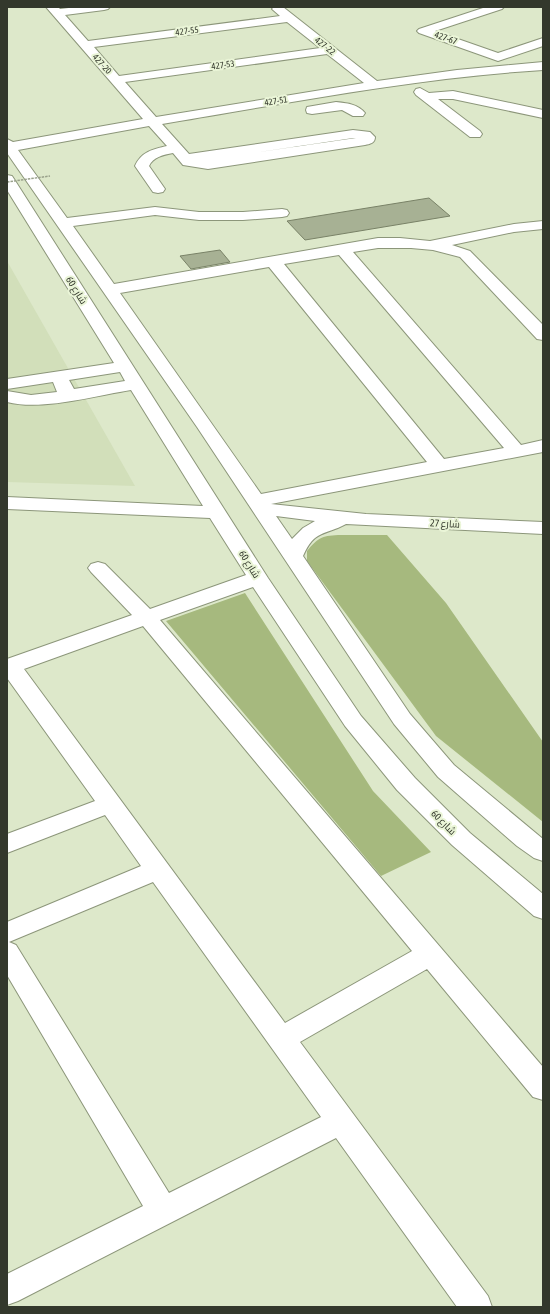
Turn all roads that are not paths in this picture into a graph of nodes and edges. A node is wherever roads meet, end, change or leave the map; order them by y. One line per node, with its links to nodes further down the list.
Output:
1 (104, 7): 4 (street)
2 (276, 7): 5 (street, 427-22)
3 (498, 7): 9 (street, 427-67)
4 (54, 10): 7 (street, 427-20)
5 (289, 18): 7 (street, 427-55); 8 (street, 427-22)
6 (543, 42): 9 (street)
7 (85, 45): 12 (street, 427-20)
8 (330, 50): 12 (street, 427-53); 14 (street, 427-22)
9 (498, 57): 10 (street)
10 (512, 68): 11 (street, 427-51); 13 (street, 427-51)
11 (541, 68)
12 (116, 80): 19 (street, 427-20)
13 (405, 81): 14 (street, 427-51); 15 (street)
14 (374, 85): 19 (street, 427-51)
15 (426, 97): 18 (street); 22 (street)
16 (300, 111): 17 (street)
17 (358, 113)
18 (543, 114)
19 (152, 120): 21 (street, 427-20); 23 (street, 427-51)
20 (200, 126): 21 (street)
21 (162, 132): 24 (street, 427-20)
22 (476, 134)
23 (8, 145): 30 (street)
24 (176, 148): 25 (street, 427-20); 27 (street)
25 (186, 159): 25 (street)
26 (7, 180): 28 (street, شارع 60)
27 (158, 189)
28 (14, 204): 37 (street, شارع 60)
29 (282, 213): 30 (street)
30 (63, 223): 35 (street)
31 (543, 225): 32 (street)
32 (428, 245): 33 (street); 36 (street)
33 (342, 249): 34 (street); 44 (street)
34 (273, 261): 35 (street); 45 (street)
35 (110, 290): 47 (street)
36 (543, 335)
37 (125, 366): 38 (street); 40 (street, شارع 60)
38 (59, 376): 39 (street); 41 (street)
39 (7, 384)
40 (136, 384): 41 (street); 48 (street, شارع 60)
41 (72, 394): 42 (street)
42 (7, 396)
43 (543, 446): 44 (street)
44 (517, 451): 45 (street)
45 (439, 465): 47 (street)
46 (7, 503): 48 (street)
47 (257, 505): 49 (street, شارع 27); 51 (street)
48 (217, 512): 53 (street, شارع 60)
49 (347, 519): 50 (street, شارع 27); 51 (street, شارع 27)
50 (543, 528)
51 (293, 556): 58 (street)
52 (98, 568): 54 (street)
53 (258, 578): 54 (street); 60 (street, شارع 60)
54 (147, 618): 55 (street); 63 (street)
55 (8, 666): 56 (street)
56 (110, 804): 57 (street); 59 (street)
57 (7, 844)
58 (543, 852)
59 (158, 869): 61 (street); 64 (street)
60 (543, 908)
61 (7, 934)
62 (7, 952): 67 (street)
63 (430, 954): 64 (street); 65 (street)
64 (281, 1039): 66 (street)
65 (543, 1088)
66 (340, 1121): 67 (street); 69 (street)
67 (163, 1211): 68 (street)
68 (7, 1290)
69 (476, 1307)

